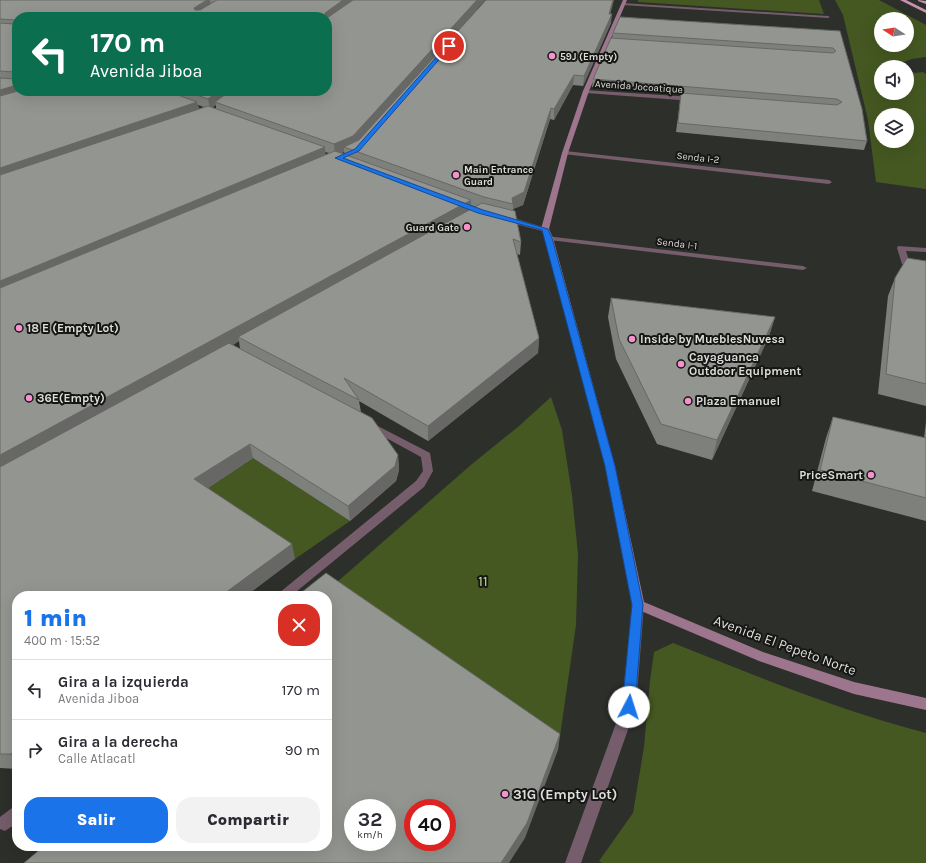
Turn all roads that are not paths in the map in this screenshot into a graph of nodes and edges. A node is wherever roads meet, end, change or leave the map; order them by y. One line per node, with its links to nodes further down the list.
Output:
1 (902, 0): 5 (highway)
2 (920, 0): 4 (highway)
3 (624, 2): 6 (street); 7 (main road)
4 (926, 3)
5 (926, 12)
6 (828, 17)
7 (586, 91): 8 (street, Avenida Jocoatique); 9 (main road)
8 (701, 100)
9 (565, 153): 10 (street, Senda I-2); 12 (main road)
10 (829, 182)
11 (494, 215): 12 (street)
12 (545, 229): 13 (main road)
13 (548, 238): 16 (street, Senda I-1); 19 (main road)
14 (926, 250): 15 (street)
15 (906, 264)
16 (803, 268)
17 (364, 422): 18 (street)
18 (289, 591)
19 (638, 605): 20 (main road, Avenida El Pepeto Norte); 21 (street)
20 (926, 704)
21 (573, 863)

